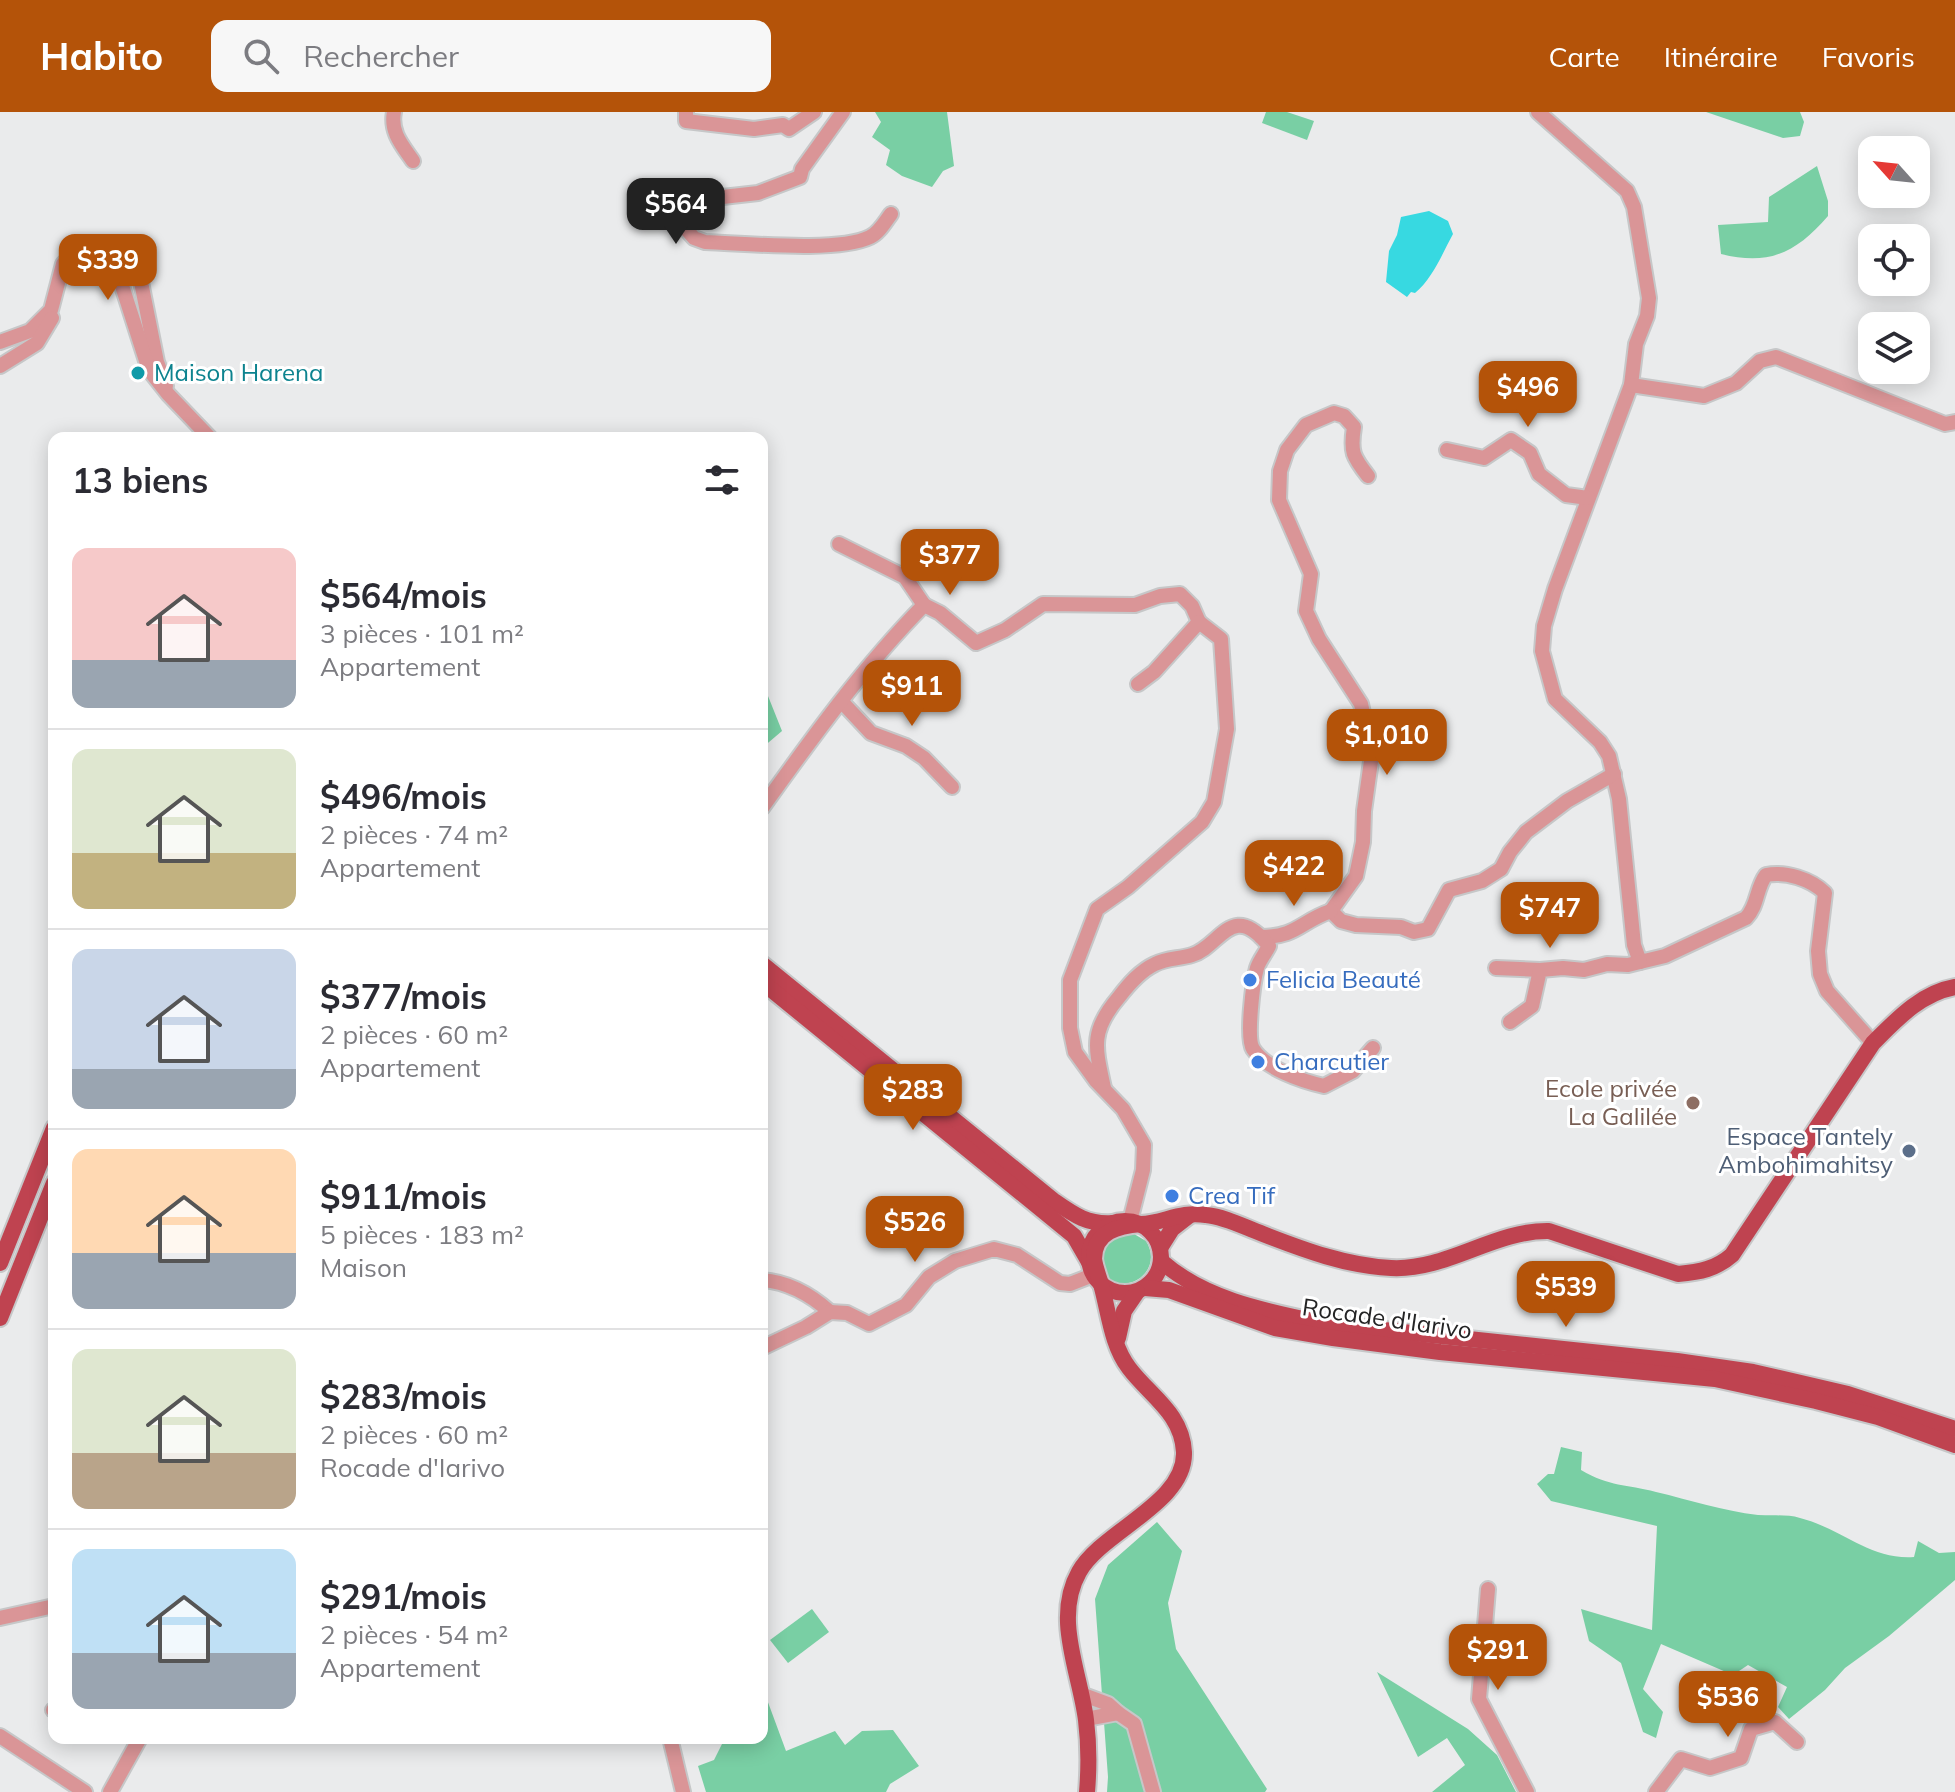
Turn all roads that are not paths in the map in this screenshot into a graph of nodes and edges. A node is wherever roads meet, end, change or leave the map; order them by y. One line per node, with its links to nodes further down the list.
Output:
1 (394, 112): 6 (street)
2 (686, 112): 3 (street)
3 (814, 112)
4 (843, 112): 7 (street)
5 (1538, 112): 12 (street)
6 (413, 161)
7 (891, 214)
8 (139, 272): 13 (street)
9 (51, 310): 10 (street); 11 (street); 13 (street)
10 (0, 342)
11 (0, 366)
12 (1631, 385): 14 (street); 18 (street)
13 (168, 394): 15 (street)
14 (1955, 422)
15 (204, 432)
16 (1447, 450): 18 (street)
17 (1368, 476): 27 (street)
18 (1588, 498): 24 (street)
19 (839, 544): 20 (street)
20 (924, 605): 21 (street); 23 (street)
21 (1199, 622): 22 (street); 38 (street)
22 (1138, 684)
23 (842, 702): 25 (street); 26 (street)
24 (1614, 774): 27 (street); 29 (street)
25 (952, 787)
26 (768, 800)
27 (1331, 911): 28 (street)
28 (1261, 937): 37 (street); 38 (street)
29 (1640, 962): 32 (street); 36 (street)
30 (1496, 968): 32 (street)
31 (768, 969): 42 (main road)
32 (1540, 970): 35 (street)
33 (768, 987): 45 (main road)
34 (1955, 987): 36 (main road)
35 (1510, 1022)
36 (1873, 1043): 41 (main road)
37 (1373, 1048)
38 (1104, 1089): 42 (street)
39 (48, 1143): 44 (main road)
40 (48, 1198): 49 (main road)
41 (1191, 1214): 42 (main road); 43 (main road)
42 (1128, 1223): 43 (main road); 45 (main road); 45 (main road)
43 (1161, 1254): 47 (main road); 52 (main road, Rocade d'Iarivo)
44 (0, 1263)
45 (1095, 1274): 47 (main road); 48 (street); 50 (main road)
46 (768, 1280): 48 (street)
47 (1141, 1290): 50 (main road); 53 (main road, Rocade d'Iarivo)
48 (830, 1312): 51 (street)
49 (0, 1318)
50 (1118, 1344): 57 (main road)
51 (768, 1345)
52 (1955, 1429)
53 (1955, 1445)
54 (1488, 1589): 69 (street)
55 (48, 1607): 56 (street)
56 (0, 1618)
57 (1081, 1694): 58 (street); 59 (main road)
58 (1118, 1713): 59 (street); 68 (street)
59 (1086, 1719): 67 (main road)
60 (0, 1736): 64 (street)
61 (1797, 1742): 70 (street)
62 (137, 1744): 65 (street)
63 (671, 1744): 66 (street)
64 (85, 1792)
65 (110, 1792)
66 (683, 1792)
67 (1087, 1792)
68 (1153, 1792)
69 (1527, 1792)
70 (1656, 1792)

